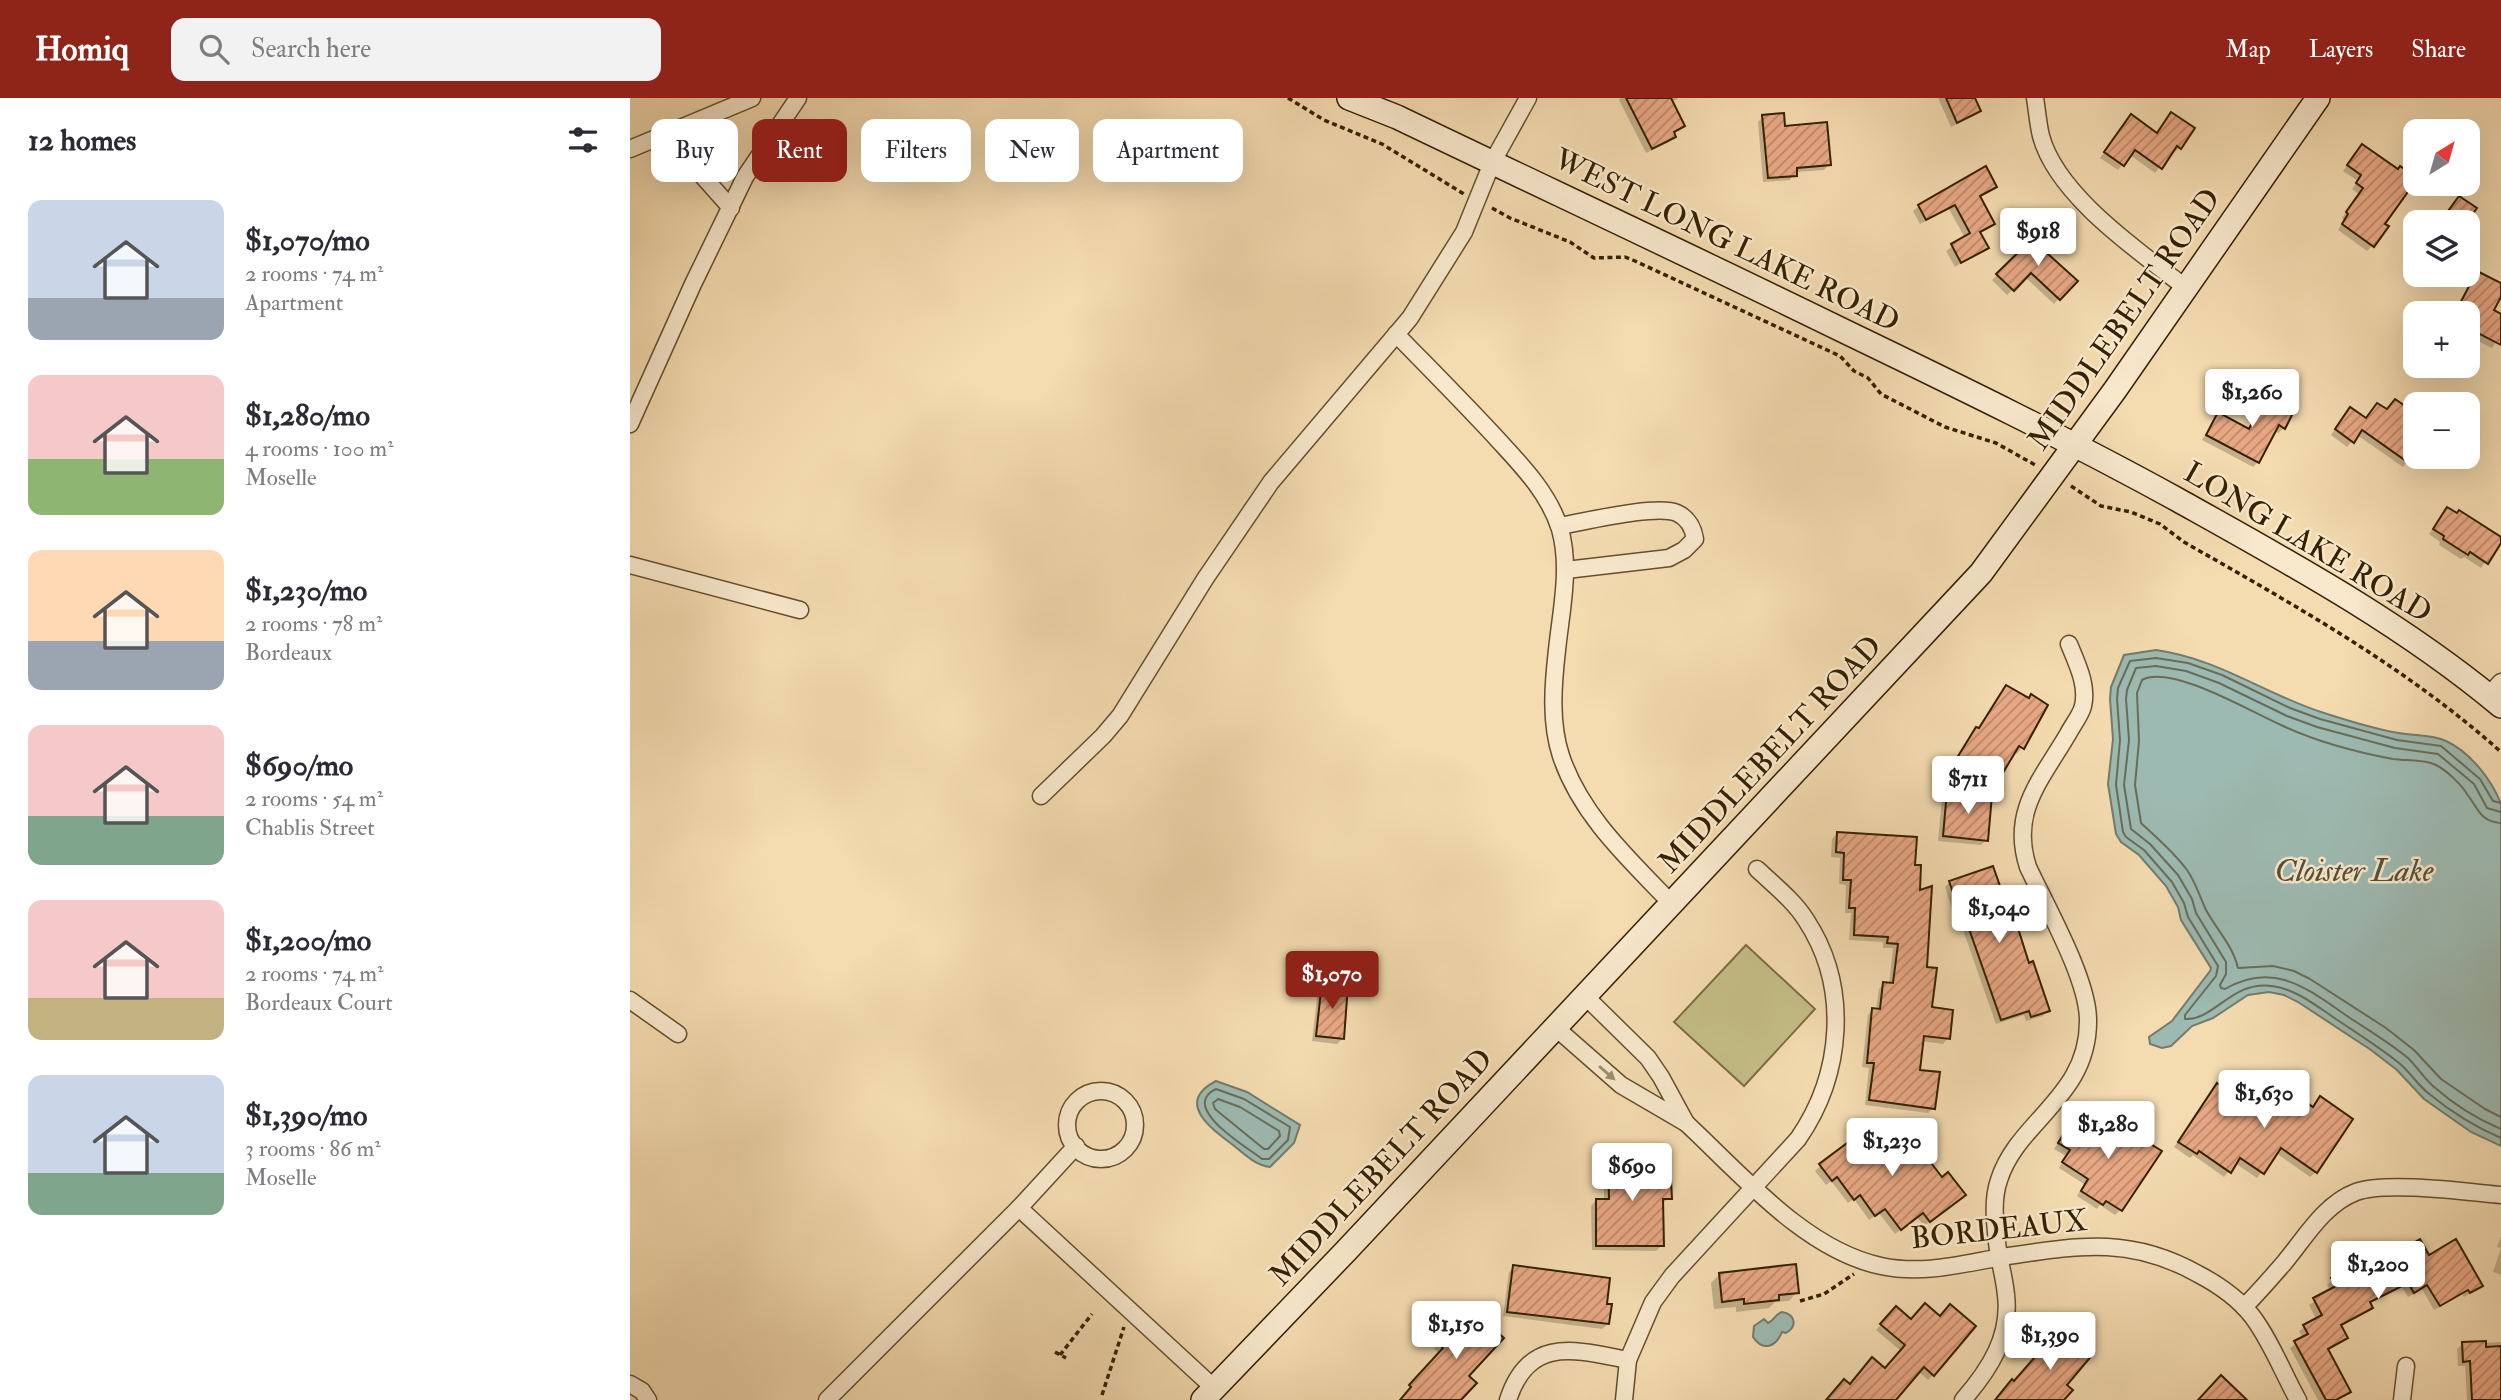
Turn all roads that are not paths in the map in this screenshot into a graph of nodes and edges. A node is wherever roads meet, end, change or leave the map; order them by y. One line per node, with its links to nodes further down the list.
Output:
1 (752, 98): 7 (street)
2 (798, 98): 12 (street)
3 (1349, 98): 10 (street, WEST LONG LAKE ROAD)
4 (1528, 98): 10 (street)
5 (2035, 98): 13 (street)
6 (2318, 98): 13 (street, MIDDLEBELT ROAD)
7 (703, 119)
8 (651, 141): 9 (street)
9 (630, 149)
10 (1492, 163): 14 (street); 16 (street, WEST LONG LAKE ROAD)
11 (708, 182): 12 (street)
12 (731, 208): 15 (street)
13 (2186, 288): 16 (street, MIDDLEBELT ROAD)
14 (1396, 334): 17 (street); 23 (street)
15 (630, 424)
16 (2075, 444): 22 (street, LONG LAKE ROAD); 25 (street, MIDDLEBELT ROAD)
17 (1559, 526): 19 (street); 19 (street)
18 (630, 565): 20 (street)
19 (1566, 570): 25 (street)
20 (800, 610)
21 (2069, 644): 35 (street)
22 (2497, 695)
23 (1041, 796)
24 (1757, 869): 32 (street)
25 (1672, 904): 26 (street, MIDDLEBELT ROAD)
26 (1586, 996): 28 (street, MIDDLEBELT ROAD); 30 (street, BORDEAUX)
27 (630, 1000): 29 (street)
28 (1556, 1028): 30 (street, BORDEAUX, one-way to 30); 40 (street, MIDDLEBELT ROAD)
29 (678, 1034)
30 (1686, 1123): 32 (street, BORDEAUX)
31 (1076, 1146): 31 (street); 34 (street)
32 (1754, 1187): 35 (street, BORDEAUX); 37 (street)
33 (2501, 1195): 36 (street)
34 (1019, 1208): 40 (street); 42 (street)
35 (1998, 1258): 36 (street, BORDEAUX); 45 (street)
36 (2244, 1307): 46 (street, BORDEAUX)
37 (1628, 1360): 43 (street); 44 (street)
38 (2406, 1366): 47 (street)
39 (630, 1384): 41 (street)
40 (1209, 1394)
41 (648, 1400)
42 (827, 1400)
43 (1508, 1400)
44 (1625, 1400)
45 (1963, 1400)
46 (2298, 1400)
47 (2402, 1400)

